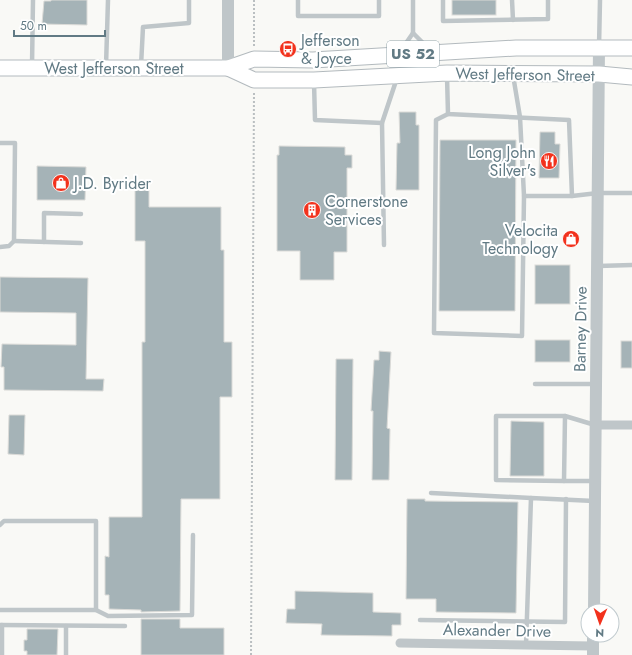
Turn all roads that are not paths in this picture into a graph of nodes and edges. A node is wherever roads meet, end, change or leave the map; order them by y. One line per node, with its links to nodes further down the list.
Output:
1 (33, 0): 19 (lane)
2 (108, 0): 20 (lane)
3 (189, 0): 21 (lane)
4 (228, 0): 22 (street)
5 (298, 0): 6 (lane)
6 (379, 0)
7 (413, 0): 13 (lane)
8 (443, 0): 12 (lane)
9 (512, 0): 12 (lane)
10 (548, 0): 12 (lane)
11 (600, 0): 14 (lane)
12 (513, 20)
13 (413, 33): 16 (lane); 17 (lane)
14 (599, 48): 15 (main road, West Jefferson Street / US 52); 16 (main road, West Jefferson Street / US 52); 25 (street, Barney Drive)
15 (632, 48)
16 (432, 52): 17 (main road, West Jefferson Street / US 52)
17 (397, 55): 22 (main road, West Jefferson Street / US 52)
18 (0, 68): 19 (main road, West Jefferson Street / US 52)
19 (32, 68): 20 (main road, West Jefferson Street / US 52)
20 (106, 68): 21 (main road, West Jefferson Street / US 52)
21 (141, 68): 22 (main road, West Jefferson Street / US 52)
22 (228, 68): 28 (main road, West Jefferson Street / US 52)
23 (447, 73): 24 (main road, West Jefferson Street / US 52); 26 (main road, West Jefferson Street / US 52); 29 (lane)
24 (512, 73): 25 (main road, West Jefferson Street / US 52); 30 (lane)
25 (599, 74): 27 (main road, West Jefferson Street / US 52); 33 (street, Barney Drive)
26 (398, 75): 28 (main road, West Jefferson Street / US 52); 31 (lane)
27 (632, 77)
28 (314, 80): 31 (lane)
29 (448, 114): 30 (lane); 35 (lane)
30 (520, 117): 35 (lane); 36 (lane)
31 (382, 123): 41 (lane)
32 (0, 143): 38 (lane)
33 (598, 192): 34 (lane); 36 (lane); 43 (street, Barney Drive)
34 (632, 193)
35 (524, 196): 36 (lane)
36 (572, 196)
37 (81, 214): 39 (lane)
38 (14, 241): 39 (lane); 42 (lane)
39 (44, 242): 40 (lane)
40 (81, 243)
41 (384, 245)
42 (0, 247)
43 (597, 266): 44 (lane); 46 (street, Barney Drive)
44 (632, 266)
45 (535, 384): 46 (lane)
46 (595, 384): 48 (street, Barney Drive)
47 (565, 416): 48 (lane); 50 (lane); 50 (lane)
48 (596, 425): 49 (street); 51 (street, Barney Drive)
49 (632, 425)
50 (564, 481): 51 (lane)
51 (594, 481): 55 (street, Barney Drive)
52 (431, 493): 53 (lane)
53 (531, 498): 54 (lane); 62 (lane)
54 (566, 499): 55 (lane); 62 (lane)
55 (594, 501): 58 (street, Barney Drive)
56 (0, 526): 60 (lane)
57 (193, 535): 60 (lane)
58 (594, 603)
59 (0, 610): 60 (lane)
60 (96, 610)
61 (420, 620): 62 (lane)
62 (527, 622): 67 (lane)
63 (1, 625): 64 (lane); 69 (lane)
64 (66, 626): 65 (lane); 70 (lane)
65 (125, 626)
66 (400, 643): 67 (street, Alexander Drive)
67 (526, 645): 68 (street, Alexander Drive)
68 (593, 645)
69 (2, 655)
70 (66, 655)

